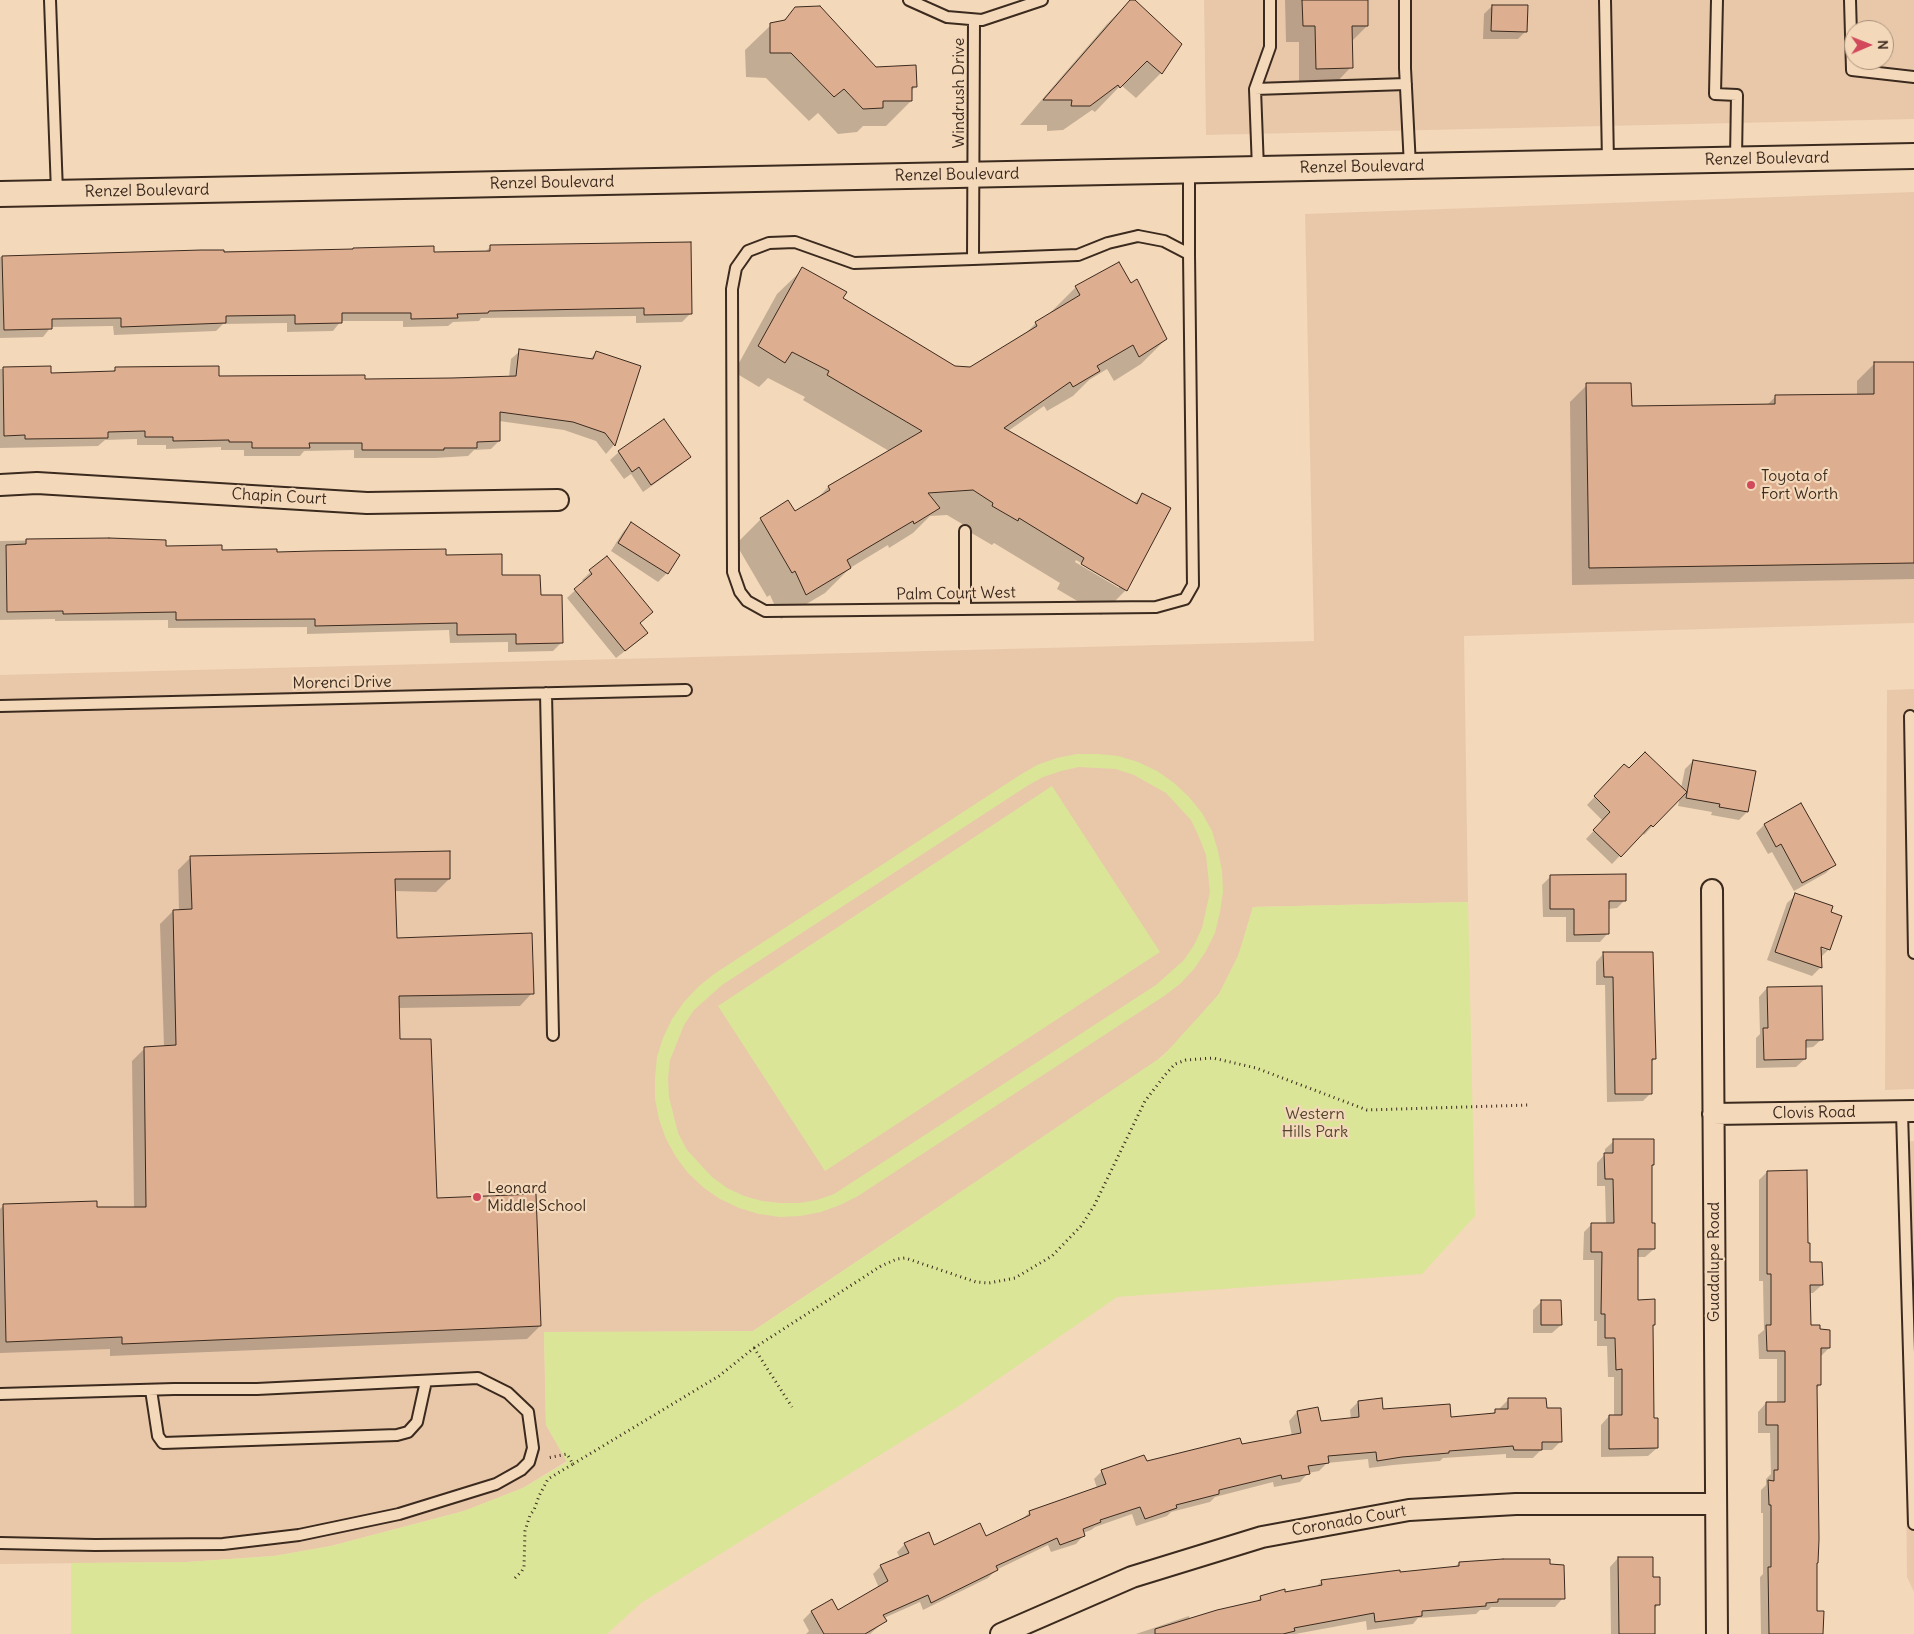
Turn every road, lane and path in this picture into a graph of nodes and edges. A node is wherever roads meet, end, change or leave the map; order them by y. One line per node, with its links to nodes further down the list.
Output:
1 (50, 0): 20 (lane)
2 (909, 0): 9 (lane, Windrush Drive)
3 (1042, 0): 9 (lane)
4 (1270, 0): 12 (lane)
5 (1405, 0): 11 (lane)
6 (1605, 0): 15 (lane)
7 (1717, 0): 14 (lane)
8 (1850, 0): 10 (lane)
9 (974, 20): 19 (lane, Windrush Drive)
10 (1914, 77)
11 (1406, 84): 12 (lane); 16 (lane)
12 (1255, 89): 17 (lane)
13 (1914, 156): 14 (street, Renzel Boulevard)
14 (1736, 159): 15 (street, Renzel Boulevard)
15 (1608, 162): 16 (street, Renzel Boulevard)
16 (1410, 166): 17 (street, Renzel Boulevard)
17 (1258, 169): 18 (street, Renzel Boulevard)
18 (1189, 170): 19 (street, Renzel Boulevard); 22 (lane)
19 (974, 174): 20 (street, Renzel Boulevard); 23 (lane)
20 (57, 192): 21 (street, Renzel Boulevard)
21 (0, 194)
22 (1189, 254): 23 (lane, Palm Court West); 27 (lane, Palm Court West)
23 (973, 259): 27 (lane, Palm Court West)
24 (0, 485): 25 (street, Chapin Court)
25 (558, 500)
26 (965, 531): 27 (lane)
27 (965, 609)
28 (686, 690): 29 (lane, Morenci Drive)
29 (546, 693): 30 (lane, Morenci Drive); 34 (lane)
30 (0, 706)
31 (1910, 716): 33 (lane)
32 (1712, 890): 37 (street, Guadalupe Road)
33 (1914, 953)
34 (553, 1035)
35 (1529, 1105): 39 (path)
36 (1908, 1111): 37 (street, Clovis Road); 38 (lane)
37 (1713, 1114): 46 (street, Guadalupe Road)
38 (1909, 1168): 47 (lane)
39 (754, 1348): 43 (path); 45 (path)
40 (426, 1381): 41 (lane); 41 (lane); 44 (lane)
41 (150, 1390): 42 (lane)
42 (0, 1394)
43 (792, 1407)
44 (529, 1462): 45 (path); 48 (lane)
45 (573, 1464): 49 (path)
46 (1716, 1504): 50 (street, Coronado Court); 51 (street, Guadalupe Road)
47 (1914, 1524)
48 (0, 1543)
49 (514, 1578)
50 (1001, 1634)
51 (1717, 1634)

